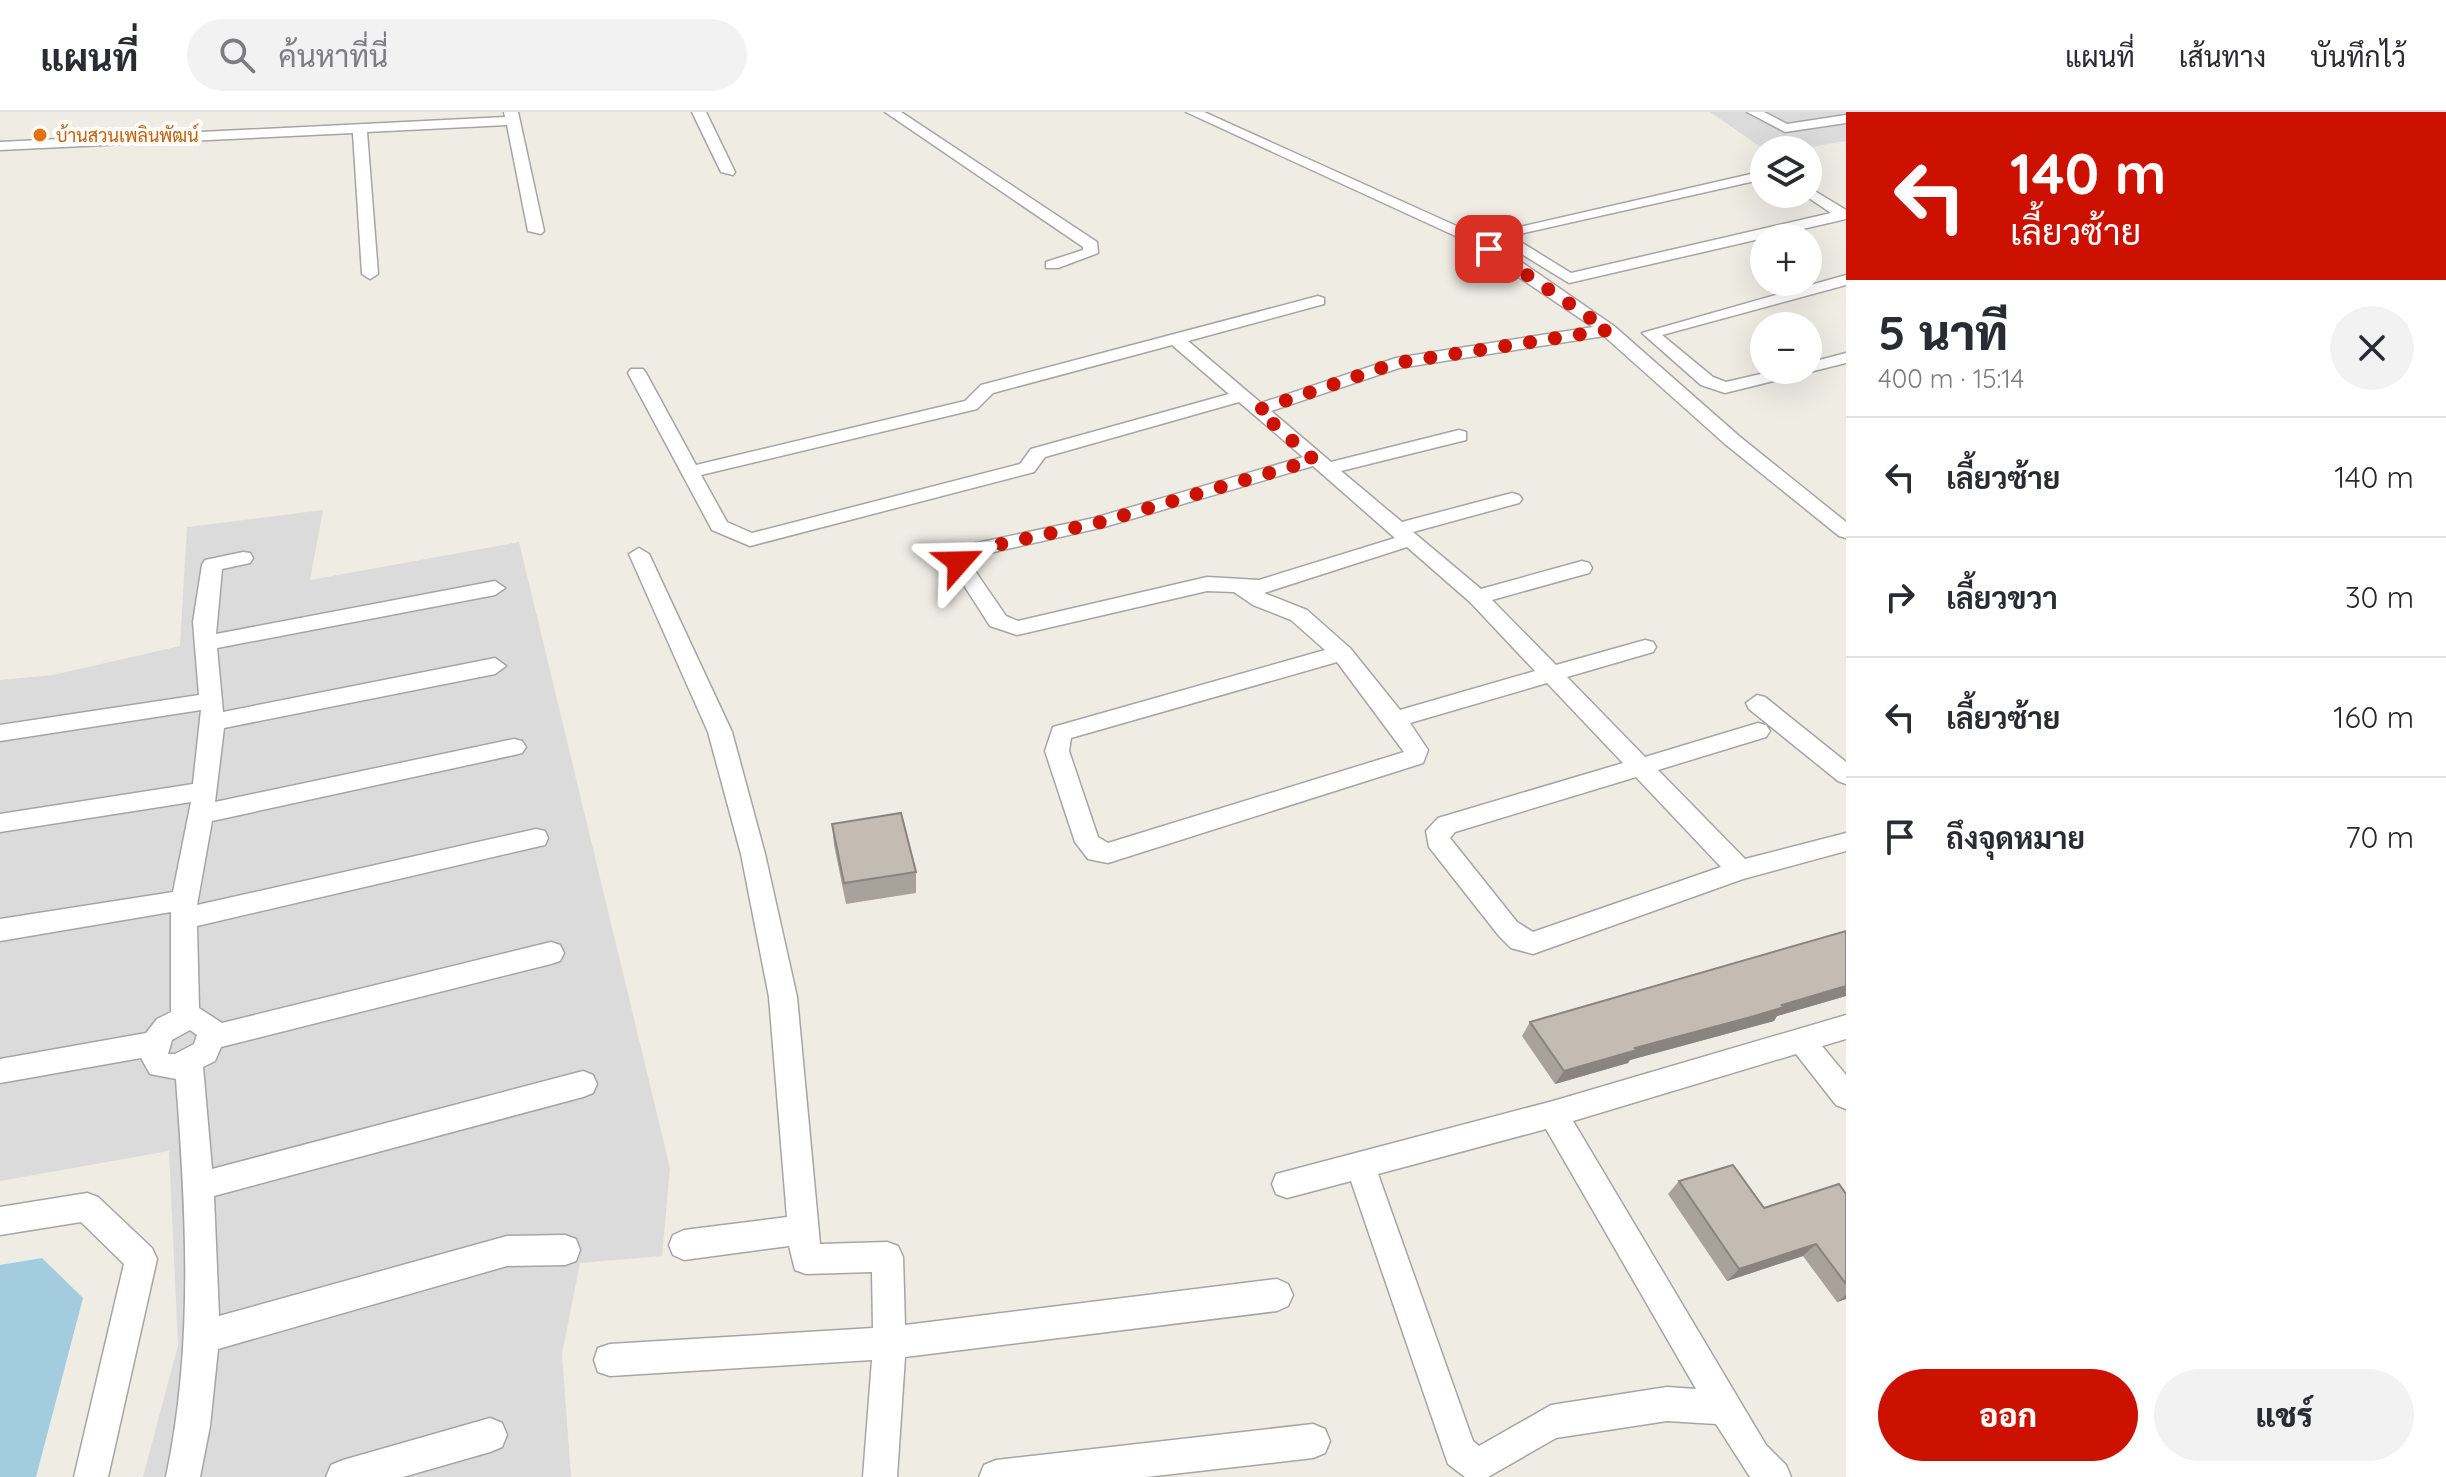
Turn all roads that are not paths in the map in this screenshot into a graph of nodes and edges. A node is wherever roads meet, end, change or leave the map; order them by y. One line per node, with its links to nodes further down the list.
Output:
1 (699, 112): 9 (street)
2 (892, 112): 15 (street)
3 (1193, 112): 14 (street)
4 (1754, 112): 6 (street)
5 (512, 116): 7 (street); 12 (street)
6 (1846, 119)
7 (360, 129): 8 (street); 16 (street)
8 (0, 146)
9 (728, 172)
10 (1750, 178): 13 (street)
11 (1822, 200): 13 (street)
12 (536, 231)
13 (1533, 256): 14 (street)
14 (1511, 262): 19 (street)
15 (1052, 265)
16 (370, 274)
17 (1846, 280): 23 (street)
18 (1318, 301): 20 (street)
19 (1608, 330): 24 (street); 28 (street)
20 (1177, 340): 27 (street); 31 (street)
21 (1846, 358): 22 (street)
22 (1822, 364)
23 (1687, 365): 24 (street); 26 (street)
24 (1657, 372): 33 (street)
25 (637, 373): 31 (street)
26 (1750, 382)
27 (1240, 396): 28 (street); 31 (street)
28 (1258, 410): 30 (street)
29 (1459, 436): 30 (street)
30 (1320, 465): 34 (street); 38 (street)
31 (688, 472)
32 (1512, 499): 34 (street)
33 (1846, 532)
34 (1403, 535): 38 (street); 40 (street)
35 (639, 554): 76 (street)
36 (243, 558): 41 (street)
37 (1582, 568): 40 (street)
38 (1237, 584): 43 (street)
39 (495, 588): 41 (street)
40 (1477, 597): 45 (street)
41 (206, 643): 47 (street)
42 (1645, 647): 45 (street)
43 (1342, 653): 48 (street); 48 (street)
44 (495, 666): 47 (street)
45 (1555, 673): 48 (street); 52 (street)
46 (1757, 703): 53 (street)
47 (212, 712): 50 (street); 54 (street)
48 (1394, 720)
49 (1758, 731): 52 (street)
50 (0, 733)
51 (514, 747): 54 (street)
52 (1640, 766): 58 (street); 58 (street)
53 (1846, 775)
54 (202, 802): 55 (street); 59 (street)
55 (0, 823)
56 (536, 838): 59 (street)
57 (1846, 842): 58 (street)
58 (1740, 870)
59 (183, 909): 60 (street); 62 (street)
60 (0, 930)
61 (551, 953): 64 (street)
62 (185, 1019): 64 (street); 66 (street)
63 (1846, 1027): 65 (street)
64 (212, 1037): 67 (street)
65 (1801, 1040): 70 (street); 71 (street)
66 (153, 1044): 67 (street); 68 (street)
67 (189, 1064): 74 (street)
68 (0, 1071)
69 (583, 1084): 74 (street)
70 (1846, 1096)
71 (1553, 1114): 72 (street); 83 (street)
72 (1360, 1165): 73 (street); 83 (street)
73 (1287, 1184)
74 (199, 1186): 80 (street)
75 (0, 1221): 86 (street)
76 (803, 1230): 77 (street); 81 (street)
77 (684, 1245)
78 (565, 1250): 80 (street)
79 (1277, 1295): 81 (street)
80 (205, 1336): 87 (street)
81 (890, 1343): 82 (street); 89 (street)
82 (610, 1360)
83 (1725, 1408): 91 (street)
84 (490, 1435): 88 (street)
85 (1313, 1441): 90 (street)
86 (91, 1477)
87 (183, 1477)
88 (343, 1477)
89 (880, 1477)
90 (996, 1477)
91 (1774, 1477)

